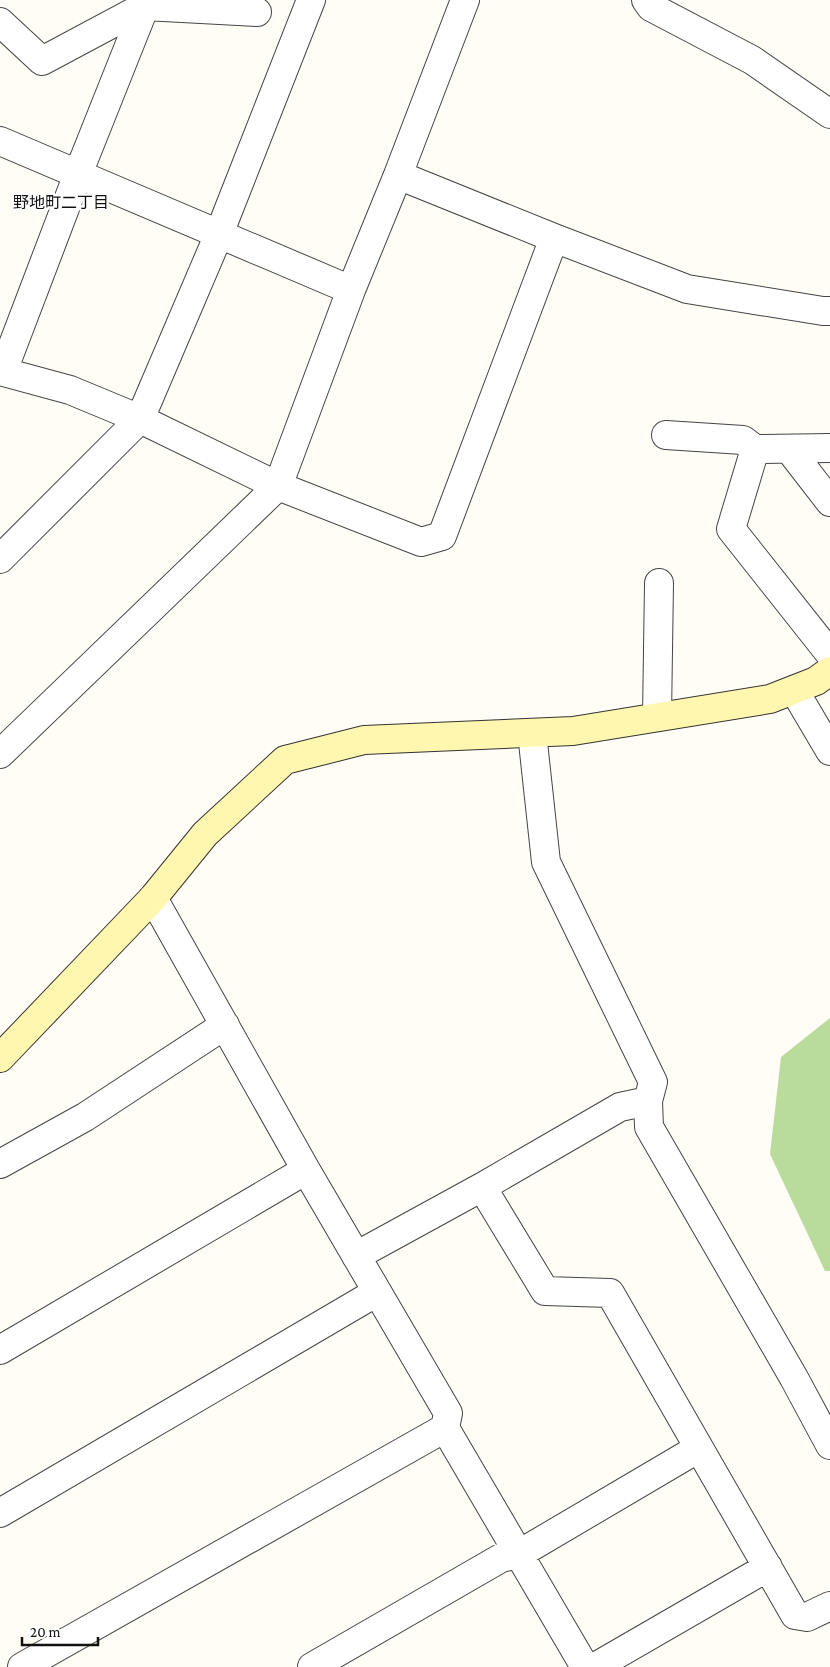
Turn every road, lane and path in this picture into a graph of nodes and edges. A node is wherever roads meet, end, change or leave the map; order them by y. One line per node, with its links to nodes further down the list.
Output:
1 (311, 0): 11 (street)
2 (465, 0): 10 (street)
3 (646, 0): 7 (street)
4 (145, 6): 5 (street); 6 (street); 9 (street)
5 (257, 12)
6 (0, 22)
7 (830, 114)
8 (0, 141): 9 (street)
9 (78, 174): 11 (street); 15 (street)
10 (398, 175): 12 (street); 13 (street)
11 (219, 234): 13 (street); 16 (street)
12 (554, 238): 14 (street); 21 (street)
13 (351, 290): 21 (street)
14 (830, 311)
15 (2, 371): 16 (street)
16 (140, 419): 21 (street); 23 (street)
17 (666, 436): 19 (street)
18 (830, 448): 20 (street)
19 (755, 449): 20 (street); 25 (street)
20 (789, 449): 22 (street)
21 (278, 486): 31 (street)
22 (830, 502)
23 (0, 559)
24 (659, 583): 28 (street)
25 (830, 654)
26 (830, 670): 27 (street)
27 (794, 690): 28 (street); 30 (street)
28 (657, 717): 29 (street)
29 (532, 733): 32 (street); 35 (street)
30 (830, 751)
31 (0, 754)
32 (153, 898): 33 (street); 34 (street)
33 (225, 1026): 36 (street); 37 (street)
34 (0, 1058)
35 (648, 1101): 38 (street); 43 (street)
36 (0, 1164)
37 (306, 1170): 39 (street); 41 (street)
38 (482, 1187): 39 (street); 44 (street)
39 (356, 1256): 40 (street)
40 (377, 1292): 42 (street); 45 (street)
41 (0, 1350)
42 (445, 1428): 46 (street); 49 (street)
43 (830, 1445)
44 (699, 1448): 46 (street); 47 (street)
45 (0, 1513)
46 (519, 1554): 50 (street); 51 (street)
47 (768, 1567): 48 (street); 52 (street)
48 (830, 1606)
49 (22, 1667)
50 (312, 1667)
51 (585, 1667)
52 (595, 1667)

